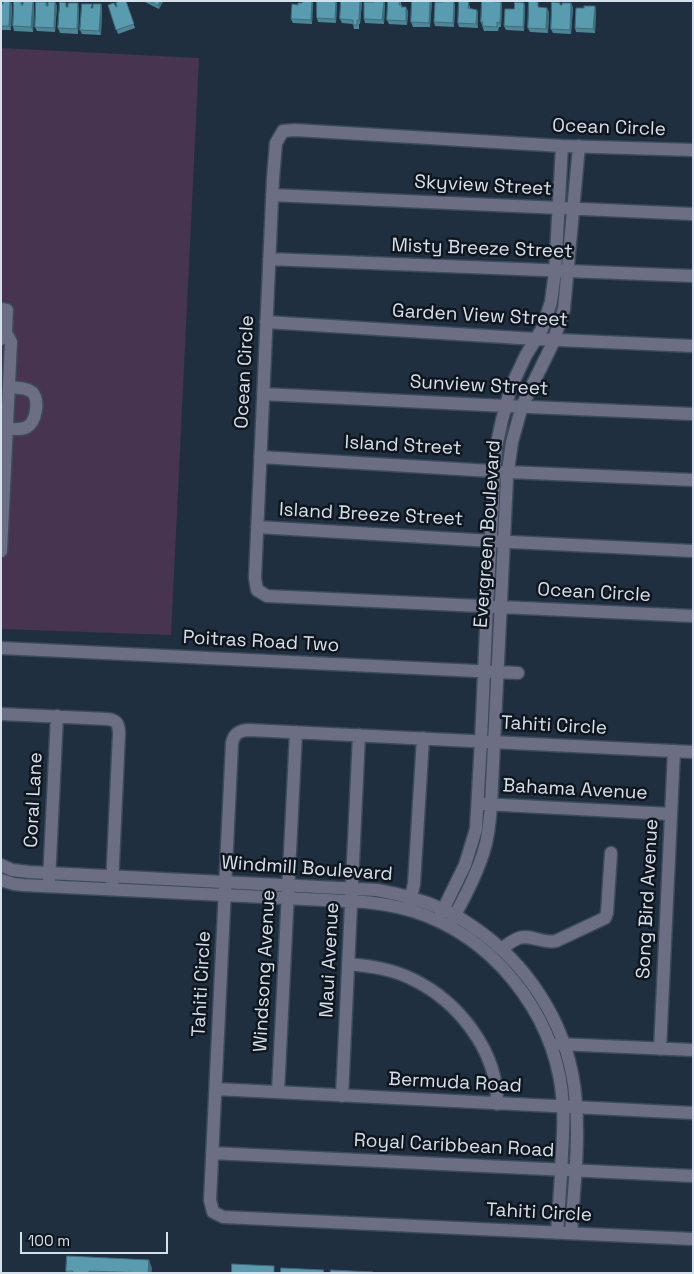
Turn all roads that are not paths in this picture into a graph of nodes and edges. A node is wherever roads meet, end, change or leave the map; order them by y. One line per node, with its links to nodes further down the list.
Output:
1 (562, 146): 2 (street, Ocean Circle); 4 (street, Ocean Circle); 5 (street, Evergreen Boulevard)
2 (579, 146): 3 (street, Ocean Circle); 6 (street, Evergreen Boulevard)
3 (693, 150)
4 (272, 195): 5 (street, Skyview Street); 8 (street, Ocean Circle)
5 (558, 209): 6 (street, Skyview Street); 9 (street, Evergreen Boulevard)
6 (573, 210): 7 (street, Skyview Street); 10 (street, Evergreen Boulevard)
7 (693, 214)
8 (269, 259): 9 (street, Misty Breeze Street); 13 (street, Ocean Circle)
9 (555, 272): 10 (street, Misty Breeze Street); 15 (street, Evergreen Boulevard)
10 (568, 272): 11 (street, Misty Breeze Street); 16 (street, Evergreen Boulevard)
11 (693, 276)
12 (1, 309): 14 (street)
13 (266, 322): 15 (street, Garden View Street); 19 (street, Ocean Circle)
14 (4, 336): 18 (street)
15 (536, 339): 16 (street, Garden View Street); 20 (street, Evergreen Boulevard)
16 (554, 340): 17 (street, Garden View Street); 21 (street, Evergreen Boulevard)
17 (693, 346)
18 (9, 387): 22 (street); 24 (street)
19 (263, 394): 20 (street, Sunview Street); 25 (street, Ocean Circle)
20 (506, 406): 21 (street, Sunview Street); 26 (street, Evergreen Boulevard)
21 (522, 406): 23 (street, Sunview Street); 27 (street, Evergreen Boulevard)
22 (5, 413): 24 (street)
23 (693, 414)
24 (7, 429): 33 (street)
25 (260, 457): 26 (street, Island Street); 29 (street, Ocean Circle)
26 (495, 470): 27 (street, Island Street); 30 (street, Evergreen Boulevard)
27 (508, 472): 28 (street, Island Street); 31 (street, Evergreen Boulevard)
28 (693, 480)
29 (257, 527): 30 (street, Island Breeze Street); 34 (street, Ocean Circle)
30 (491, 540): 31 (street, Island Breeze Street); 34 (street, Evergreen Boulevard)
31 (504, 541): 32 (street, Island Breeze Street); 35 (street, Evergreen Boulevard)
32 (693, 551)
33 (1, 552)
34 (487, 606): 35 (street, Ocean Circle); 38 (street, Evergreen Boulevard)
35 (500, 607): 36 (street, Ocean Circle); 39 (street, Evergreen Boulevard)
36 (693, 616)
37 (1, 648): 38 (street, Poitras Road Two)
38 (484, 672): 39 (street, Poitras Road Two); 46 (street, Evergreen Boulevard)
39 (498, 672): 40 (street, Poitras Road Two); 46 (street, Evergreen Boulevard)
40 (518, 673)
41 (1, 714): 42 (street)
42 (57, 716): 55 (street, Coral Lane); 56 (street)
43 (296, 732): 44 (street, Tahiti Circle); 57 (street, Tahiti Circle); 58 (street, Windsong Avenue)
44 (359, 735): 45 (street, Tahiti Circle); 59 (street, Maui Avenue)
45 (423, 738): 46 (street, Tahiti Circle); 60 (street)
46 (488, 741): 47 (street, Tahiti Circle); 49 (street, Evergreen Boulevard); 50 (street, Evergreen Boulevard)
47 (674, 751): 48 (street, Tahiti Circle); 51 (street, Song Bird Avenue)
48 (693, 752)
49 (478, 804): 50 (street, Bahama Avenue); 61 (street, Evergreen Boulevard)
50 (491, 805): 51 (street, Bahama Avenue); 61 (street, Evergreen Boulevard)
51 (671, 814): 66 (street, Song Bird Avenue)
52 (611, 853): 62 (street)
53 (1, 866): 55 (street, Windmill Boulevard)
54 (1, 880): 55 (street, Windmill Boulevard)
55 (49, 880): 56 (street, Windmill Boulevard)
56 (112, 883): 57 (street, Windmill Boulevard)
57 (225, 888): 58 (street, Windmill Boulevard); 68 (street, Tahiti Circle)
58 (288, 891): 59 (street, Windmill Boulevard); 69 (street, Windsong Avenue)
59 (352, 894): 60 (street, Windmill Boulevard); 63 (street, Maui Avenue)
60 (410, 904): 61 (street, Windmill Boulevard)
61 (446, 918): 62 (street, Windmill Boulevard); 65 (street, Windmill Boulevard)
62 (501, 949): 64 (street, Windmill Boulevard)
63 (348, 964): 70 (street, Maui Avenue); 71 (street)
64 (564, 1044): 65 (street); 66 (street); 72 (street, Windmill Boulevard)
65 (551, 1045): 72 (street, Windmill Boulevard)
66 (660, 1048): 67 (street)
67 (693, 1050)
68 (216, 1090): 69 (street, Bermuda Road); 74 (street, Tahiti Circle)
69 (278, 1092): 70 (street, Bermuda Road)
70 (342, 1096): 71 (street, Bermuda Road)
71 (497, 1104): 72 (street, Bermuda Road)
72 (570, 1107): 73 (street, Bermuda Road); 75 (street, Windmill Boulevard); 76 (street, Windmill Boulevard)
73 (693, 1113)
74 (212, 1153): 75 (street, Royal Caribbean Road); 78 (street, Tahiti Circle)
75 (561, 1170): 76 (street, Royal Caribbean Road); 78 (street, Windmill Boulevard)
76 (575, 1170): 77 (street, Royal Caribbean Road); 79 (street, Windmill Boulevard)
77 (693, 1176)
78 (558, 1233): 79 (street, Tahiti Circle)
79 (571, 1234): 80 (street, Tahiti Circle)
80 (693, 1239)

